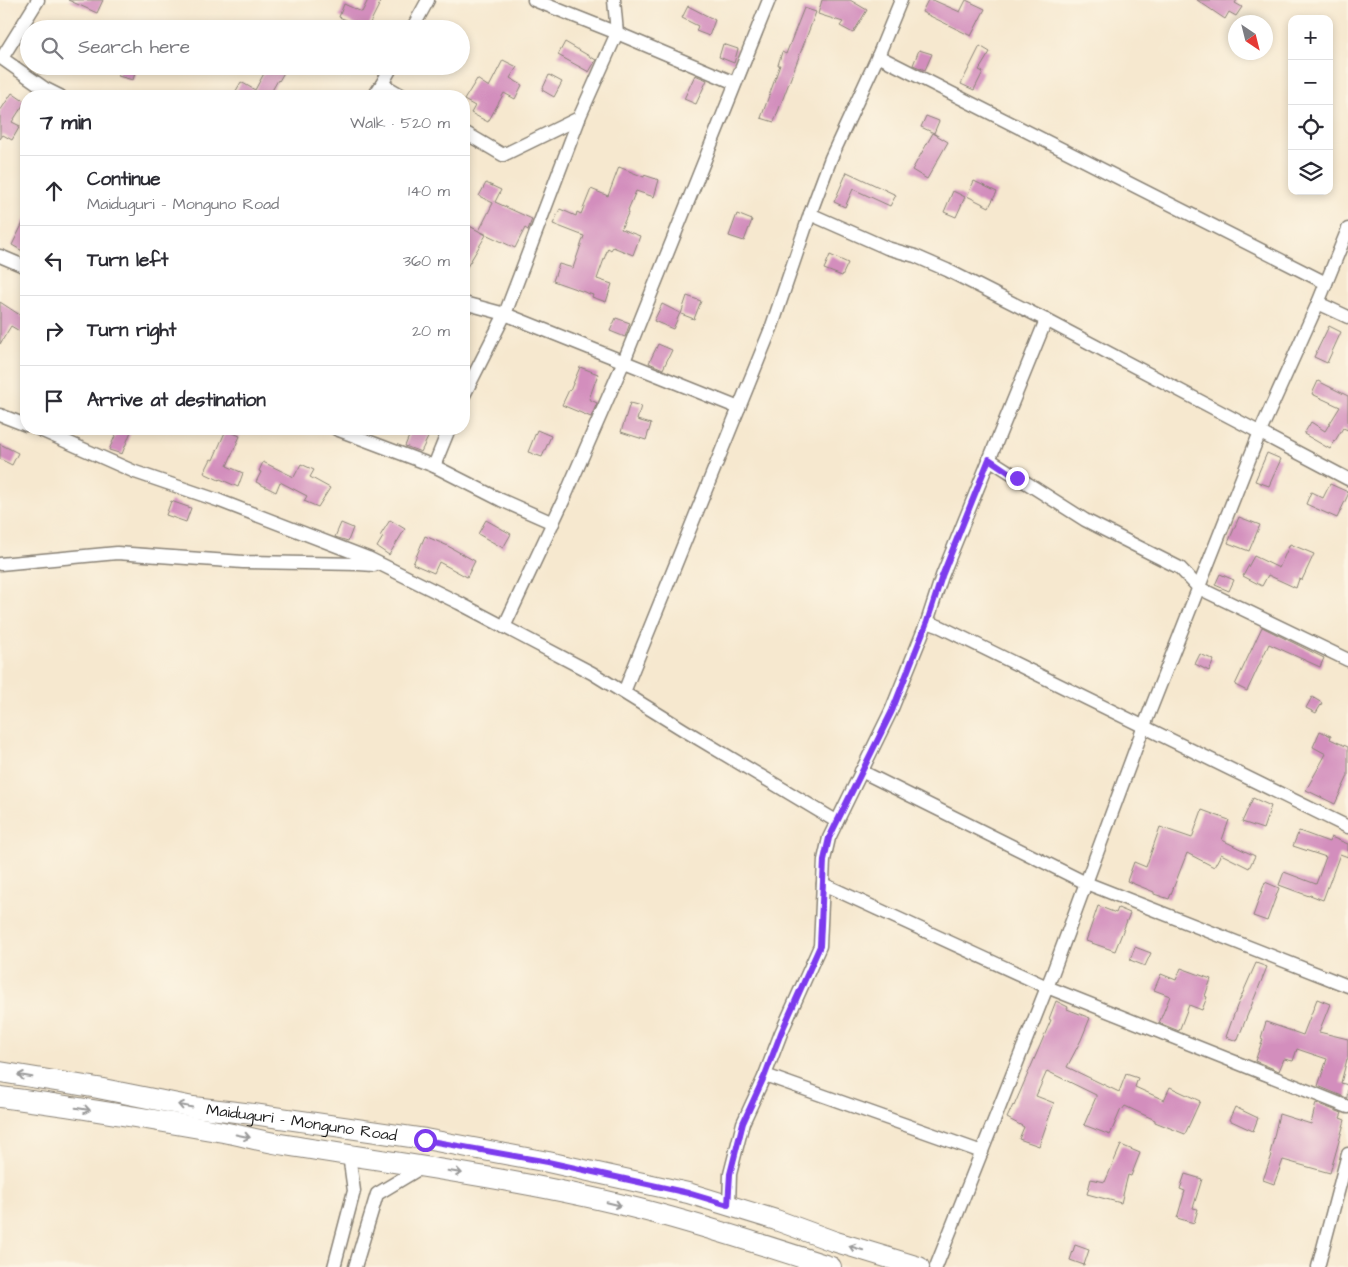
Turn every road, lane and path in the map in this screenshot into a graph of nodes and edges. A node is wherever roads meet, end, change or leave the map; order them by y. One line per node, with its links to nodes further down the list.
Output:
1 (38, 0): 7 (street)
2 (428, 0): 8 (street)
3 (534, 0): 10 (street)
4 (614, 0): 10 (street)
5 (769, 0): 16 (street)
6 (901, 0): 11 (street)
7 (25, 20)
8 (417, 20)
9 (20, 28): 12 (street)
10 (617, 33): 16 (street); 21 (street)
11 (878, 56): 23 (street); 27 (street)
12 (1, 58): 13 (street)
13 (20, 71)
14 (25, 75): 18 (street)
15 (387, 75): 17 (street)
16 (735, 83): 33 (street)
17 (382, 84): 19 (street); 20 (street)
18 (48, 90)
19 (378, 90)
20 (392, 90)
21 (579, 119): 22 (street); 30 (street)
22 (470, 136)
23 (810, 214): 32 (street); 35 (street)
24 (1348, 229): 27 (street)
25 (0, 256): 26 (street)
26 (20, 264)
27 (1326, 283): 28 (street)
28 (1318, 303): 31 (street); 38 (street)
29 (470, 305): 30 (street)
30 (505, 314): 33 (street); 34 (street)
31 (1348, 317)
32 (1046, 320): 38 (street); 42 (street)
33 (624, 361): 35 (street); 45 (street)
34 (470, 383)
35 (739, 408): 52 (street)
36 (0, 415): 37 (street)
37 (20, 423)
38 (1260, 432): 44 (street); 48 (street)
39 (52, 435): 47 (street)
40 (352, 435): 43 (street)
41 (447, 435): 43 (street)
42 (989, 459): 48 (street); 49 (street)
43 (434, 466): 45 (street)
44 (1348, 479)
45 (553, 523): 50 (street)
46 (0, 564): 47 (street)
47 (383, 566): 50 (street)
48 (1199, 588): 51 (street); 53 (street)
49 (927, 622): 53 (street); 54 (street)
50 (504, 627): 52 (street)
51 (1348, 660)
52 (624, 692): 55 (street)
53 (1144, 726): 56 (street); 57 (street)
54 (861, 771): 55 (street); 57 (street)
55 (836, 821): 58 (street)
56 (1348, 827)
57 (1086, 883): 59 (street); 60 (street)
58 (823, 884): 60 (street); 62 (street)
59 (1348, 986)
60 (1047, 987): 64 (street); 65 (street)
61 (0, 1072): 69 (main road, Maiduguri - Monguno Road, one-way to 61)
62 (765, 1075): 65 (street); 69 (street)
63 (0, 1097): 67 (main road, Maiduguri - Monguno Road, one-way to 67)
64 (1348, 1107)
65 (982, 1152): 74 (street)
66 (1348, 1154): 75 (street)
67 (349, 1155): 68 (main road, Maiduguri - Monguno Road); 70 (street)
68 (422, 1167): 71 (street); 72 (main road, Maiduguri - Monguno Road, one-way to 72)
69 (728, 1205): 73 (main road, Maiduguri - Monguno Road, one-way to 69)
70 (334, 1267)
71 (355, 1267)
72 (831, 1267)
73 (919, 1267)
74 (936, 1267)
75 (1318, 1267)

